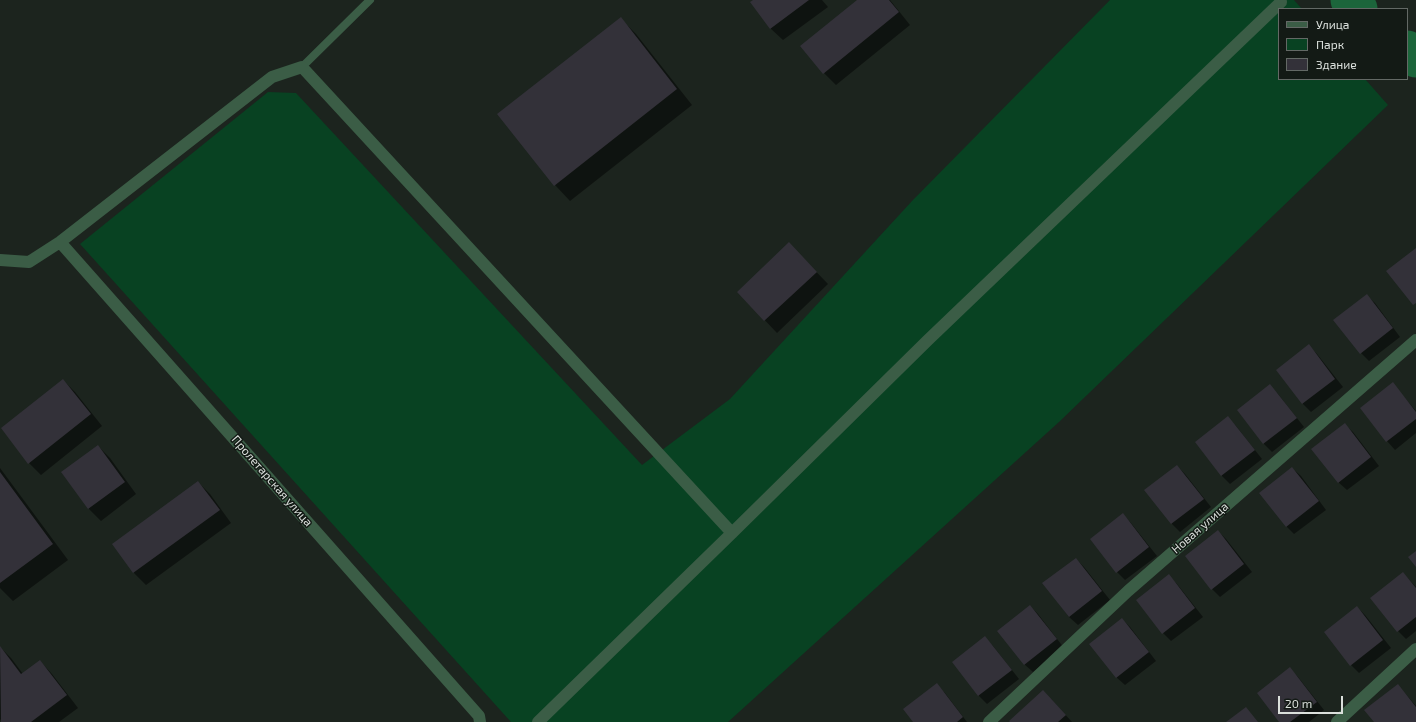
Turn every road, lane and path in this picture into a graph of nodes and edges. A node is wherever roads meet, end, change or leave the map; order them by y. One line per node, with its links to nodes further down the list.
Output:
1 (370, 0): 3 (lane)
2 (1281, 2): 7 (street)
3 (302, 67): 4 (street); 7 (street)
4 (60, 242): 5 (street); 9 (street, Пролетарская улица)
5 (0, 260)
6 (1416, 340): 11 (street, Новая улица)
7 (732, 533): 10 (street)
8 (1416, 649): 12 (street)
9 (480, 722)
10 (538, 722)
11 (989, 722)
12 (1336, 722)

